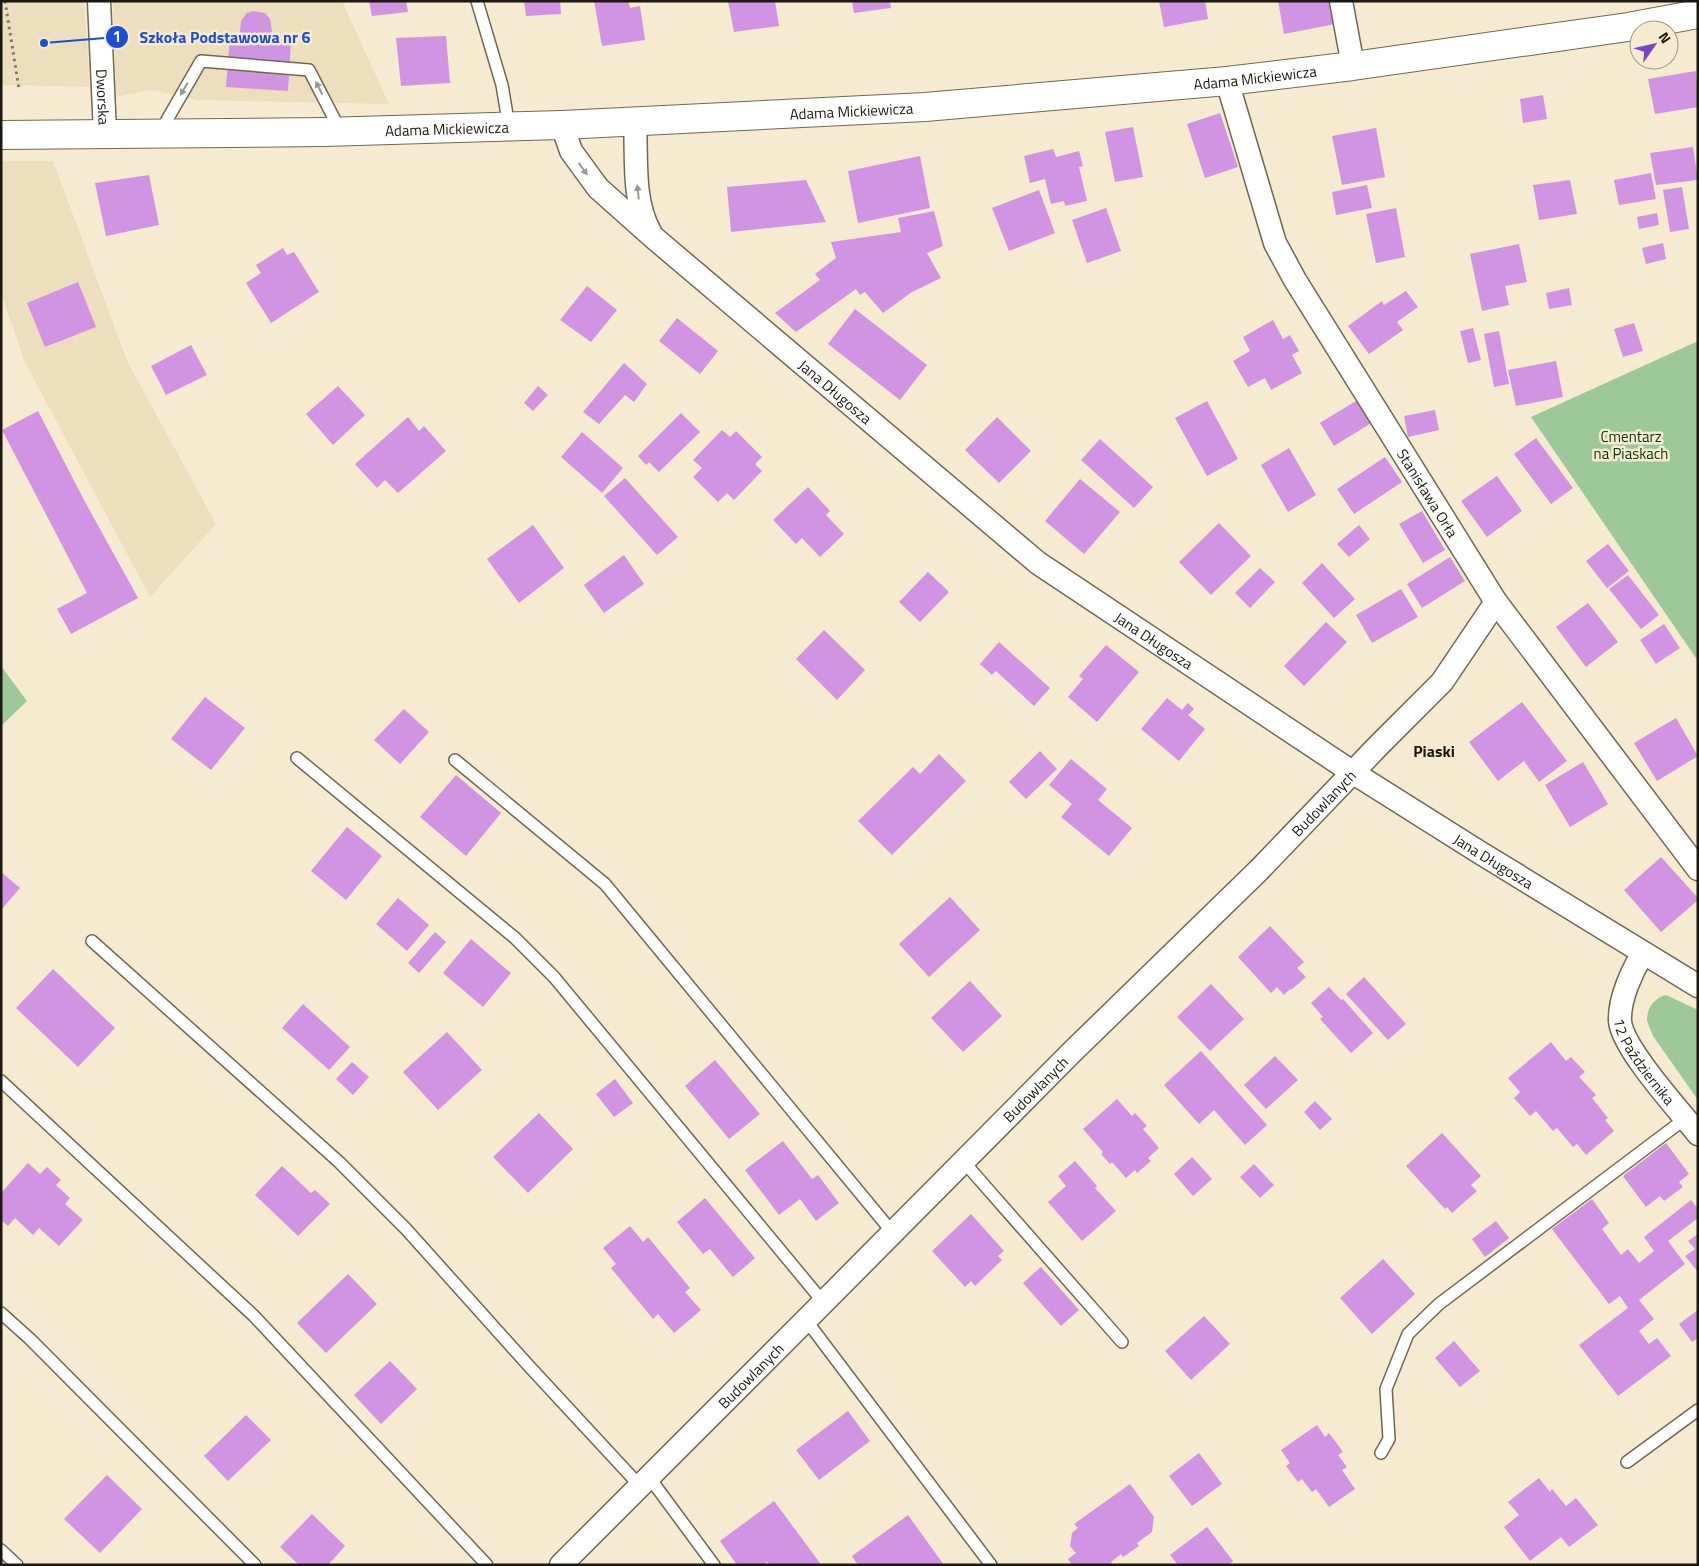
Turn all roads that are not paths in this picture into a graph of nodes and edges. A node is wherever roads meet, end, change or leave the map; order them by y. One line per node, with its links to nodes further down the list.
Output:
1 (99, 1): 11 (street, Dworska)
2 (477, 1): 9 (lane)
3 (1341, 1): 5 (street)
4 (1698, 14): 5 (street, Adama Mickiewicza)
5 (1353, 66): 6 (street, Adama Mickiewicza)
6 (1227, 81): 7 (street, Adama Mickiewicza); 15 (street, Stanisława Orła)
7 (635, 122): 8 (street, Adama Mickiewicza); 14 (street, Jana Długosza, one-way to 7)
8 (562, 126): 9 (street, Adama Mickiewicza); 14 (street, Jana Długosza, one-way to 14)
9 (509, 127): 10 (street, Adama Mickiewicza)
10 (341, 131): 12 (street, Adama Mickiewicza); 12 (lane, one-way to 12)
11 (104, 133): 12 (street, Adama Mickiewicza); 13 (street, Adama Mickiewicza)
12 (160, 133)
13 (1, 135)
14 (653, 237): 18 (street, Jana Długosza)
15 (1496, 602): 18 (street, Budowlanych); 19 (street, Stanisława Orła)
16 (297, 758): 27 (lane)
17 (455, 760): 26 (lane)
18 (1352, 772): 21 (street, Jana Długosza); 25 (street, Budowlanych)
19 (1698, 869)
20 (92, 941): 34 (lane)
21 (1643, 953): 22 (street, Jana Długosza); 24 (street, 12 Października)
22 (1698, 986)
23 (1, 1081): 38 (lane)
24 (1692, 1126): 32 (lane)
25 (964, 1162): 26 (street, Budowlanych); 30 (lane)
26 (894, 1233): 27 (street, Budowlanych)
27 (824, 1303): 29 (street, Budowlanych)
28 (1, 1314): 37 (lane)
29 (806, 1320): 34 (street, Budowlanych); 41 (lane)
30 (1122, 1342)
31 (1698, 1410): 33 (lane)
32 (1381, 1453)
33 (1627, 1462)
34 (645, 1481): 39 (street, Budowlanych); 40 (lane)
35 (1, 1550): 36 (lane)
36 (17, 1565)
37 (254, 1565)
38 (487, 1565)
39 (561, 1565)
40 (714, 1565)
41 (991, 1565)

